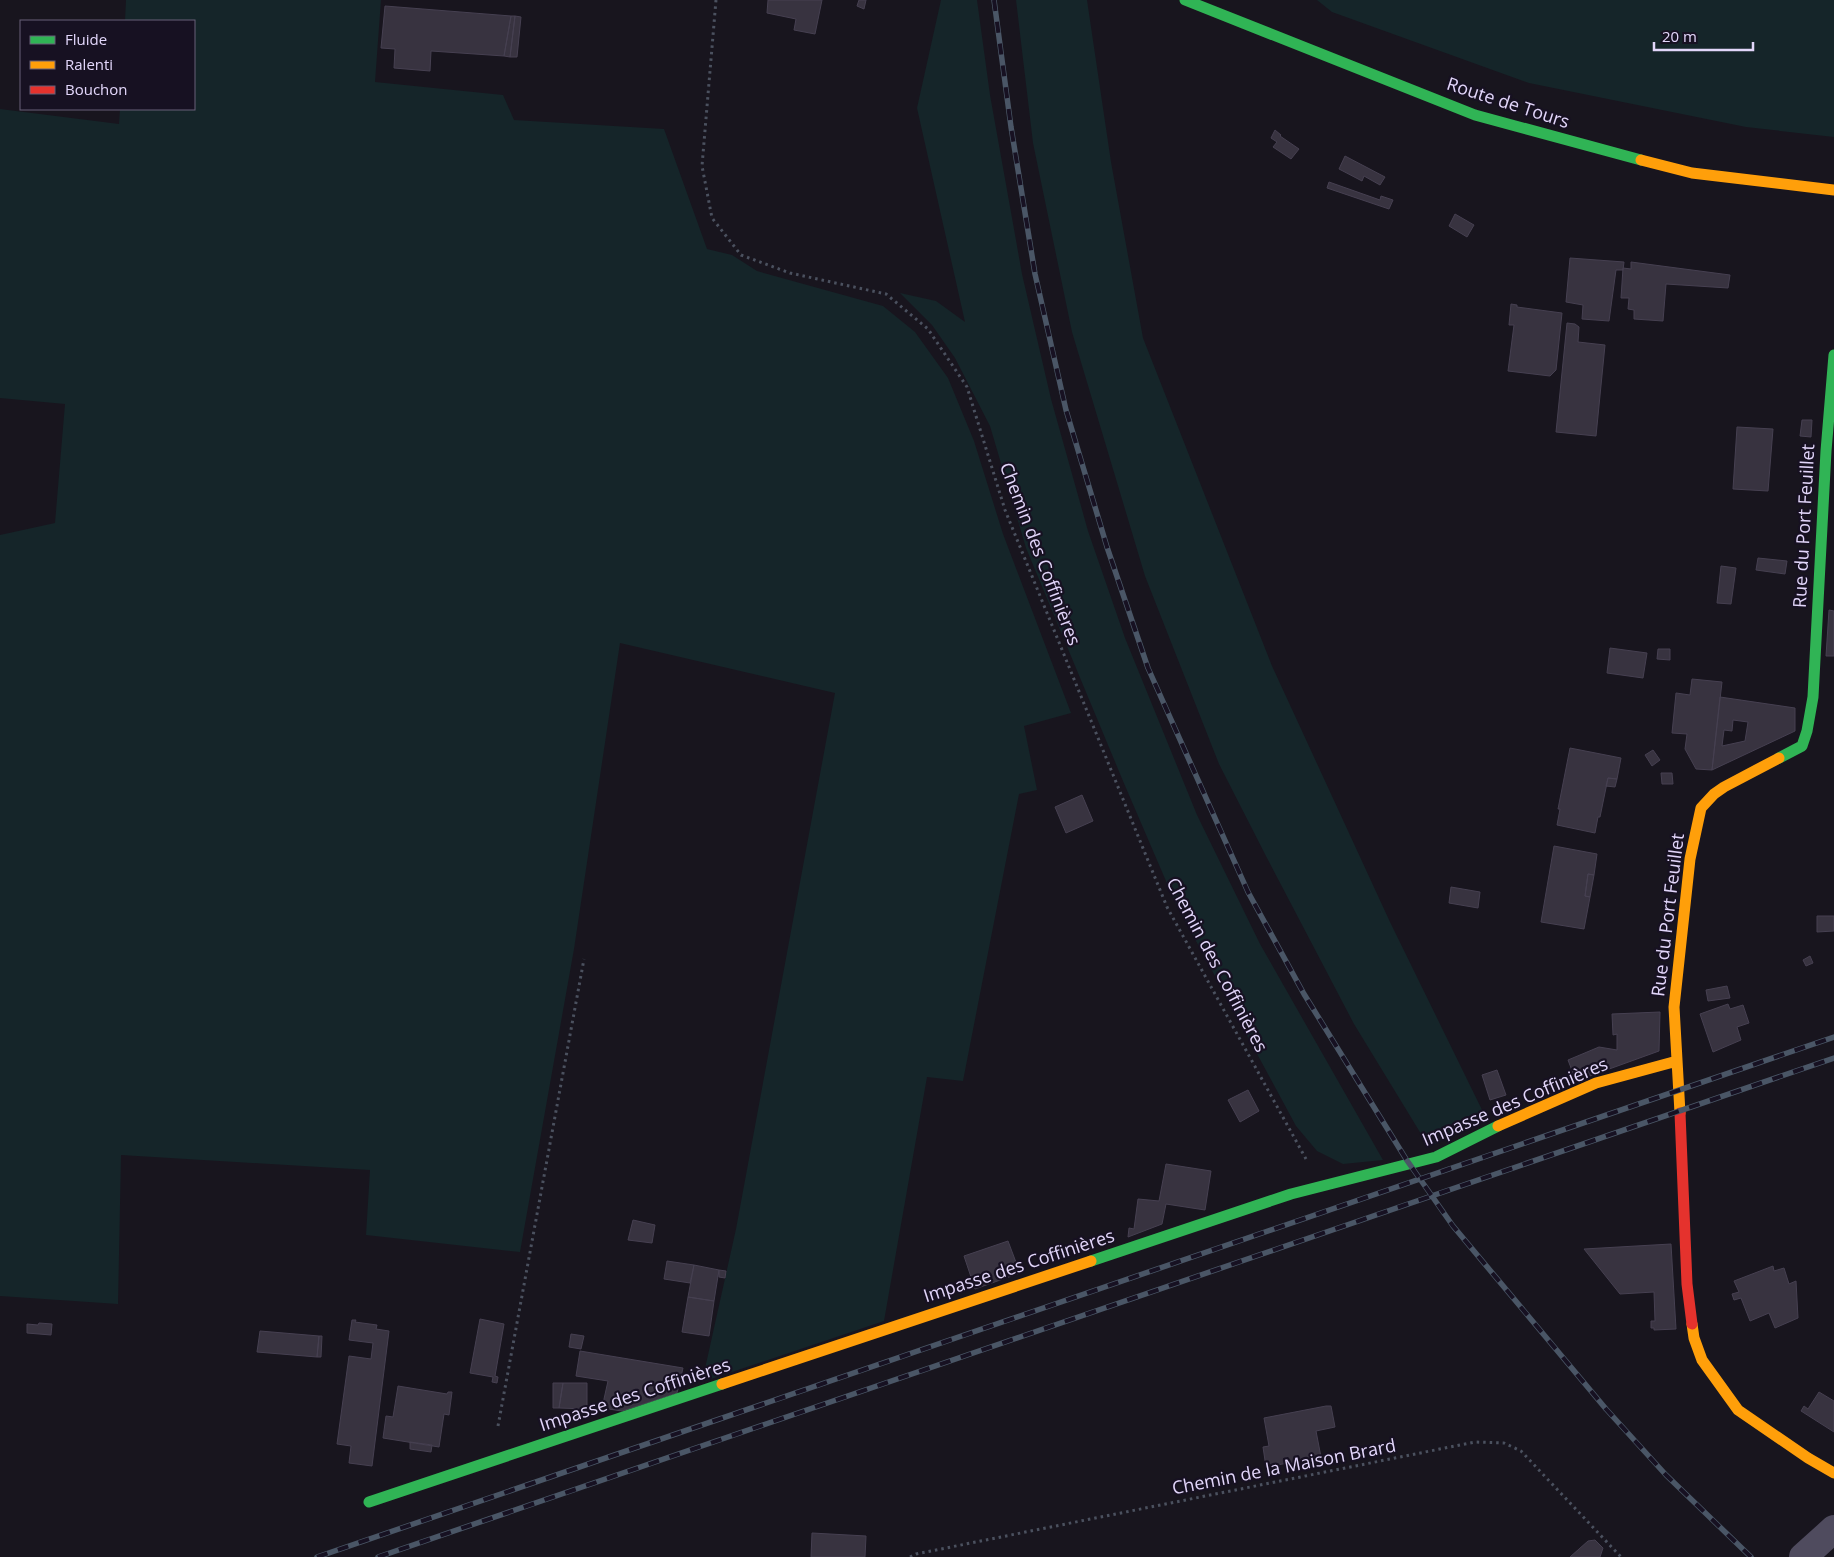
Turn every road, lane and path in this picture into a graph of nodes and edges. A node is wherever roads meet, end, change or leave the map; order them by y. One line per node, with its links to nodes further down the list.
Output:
1 (716, 0): 7 (path, Chemin des Coffinières)
2 (1185, 0): 3 (street, Route de Tours)
3 (1834, 190)
4 (1834, 355): 6 (street, Rue du Port Feuillet)
5 (584, 958): 8 (path)
6 (1677, 1061): 7 (street, Impasse des Coffinières); 9 (street, Rue du Port Feuillet)
7 (1325, 1184): 8 (street, Impasse des Coffinières)
8 (492, 1461): 10 (street, Impasse des Coffinières)
9 (1834, 1473)
10 (369, 1502)
11 (1834, 1529): 14 (street)
12 (910, 1557): 13 (path, Chemin de la Maison Brard)
13 (1621, 1557)
14 (1802, 1557)

